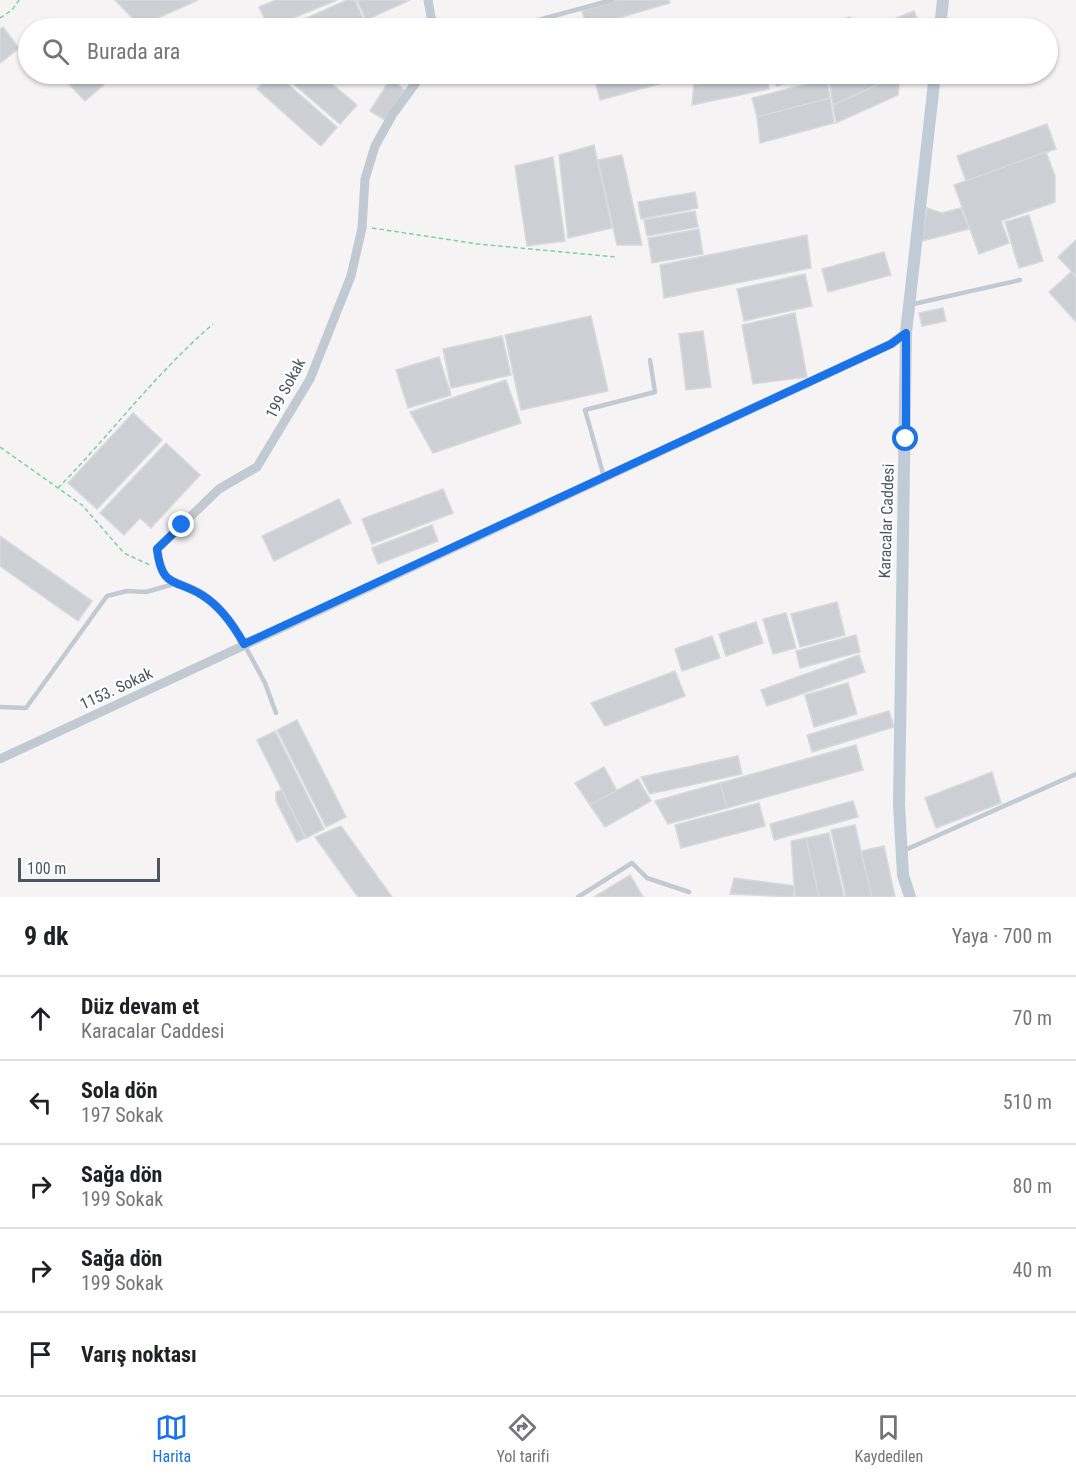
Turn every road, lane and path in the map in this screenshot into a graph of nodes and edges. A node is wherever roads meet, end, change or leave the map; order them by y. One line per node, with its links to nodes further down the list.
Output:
1 (19, 0): 5 (path)
2 (428, 0): 6 (street)
3 (612, 0): 7 (lane)
4 (943, 0): 8 (street)
5 (0, 18)
6 (431, 18)
7 (546, 18)
8 (941, 18)
9 (415, 84): 11 (street, 199 Sokak)
10 (934, 84): 14 (street, Karacalar Caddesi)
11 (362, 228): 12 (path); 21 (street, 199 Sokak)
12 (616, 257)
13 (1020, 280): 14 (lane)
14 (909, 305): 16 (street, Karacalar Caddesi)
15 (213, 324): 20 (path)
16 (906, 333): 19 (street, 1153. Sokak); 28 (street, Karacalar Caddesi)
17 (650, 360): 19 (lane)
18 (0, 447): 20 (path)
19 (604, 477): 23 (street, 1153. Sokak)
20 (58, 488): 21 (path)
21 (159, 568): 22 (street)
22 (174, 584): 23 (street); 24 (lane)
23 (244, 644): 25 (lane); 26 (street, 1153. Sokak)
24 (0, 707)
25 (276, 713)
26 (0, 759)
27 (1076, 774): 28 (lane)
28 (901, 852): 31 (street, Karacalar Caddesi)
29 (689, 892): 30 (lane)
30 (578, 897)
31 (910, 897)

